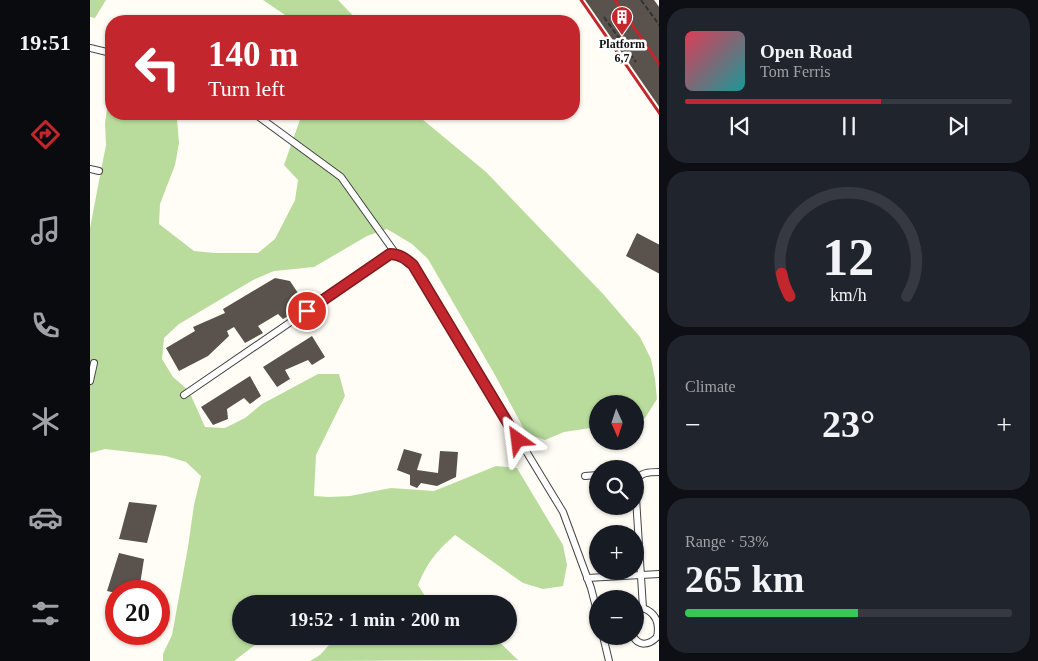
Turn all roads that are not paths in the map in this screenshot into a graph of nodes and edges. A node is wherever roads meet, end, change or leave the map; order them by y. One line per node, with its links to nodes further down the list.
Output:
1 (90, 48): 2 (lane)
2 (105, 52)
3 (262, 120): 6 (lane)
4 (90, 169): 5 (lane)
5 (99, 171)
6 (396, 254): 9 (lane); 16 (lane)
7 (94, 363): 8 (lane)
8 (90, 381)
9 (184, 395)
10 (659, 472): 11 (lane)
11 (644, 474)
12 (585, 476): 13 (lane)
13 (589, 476)
14 (659, 574): 15 (lane)
15 (644, 575)
16 (587, 578): 17 (lane)
17 (591, 590)
18 (644, 608): 19 (lane)
19 (644, 644)
20 (605, 645): 21 (lane)
21 (609, 661)

